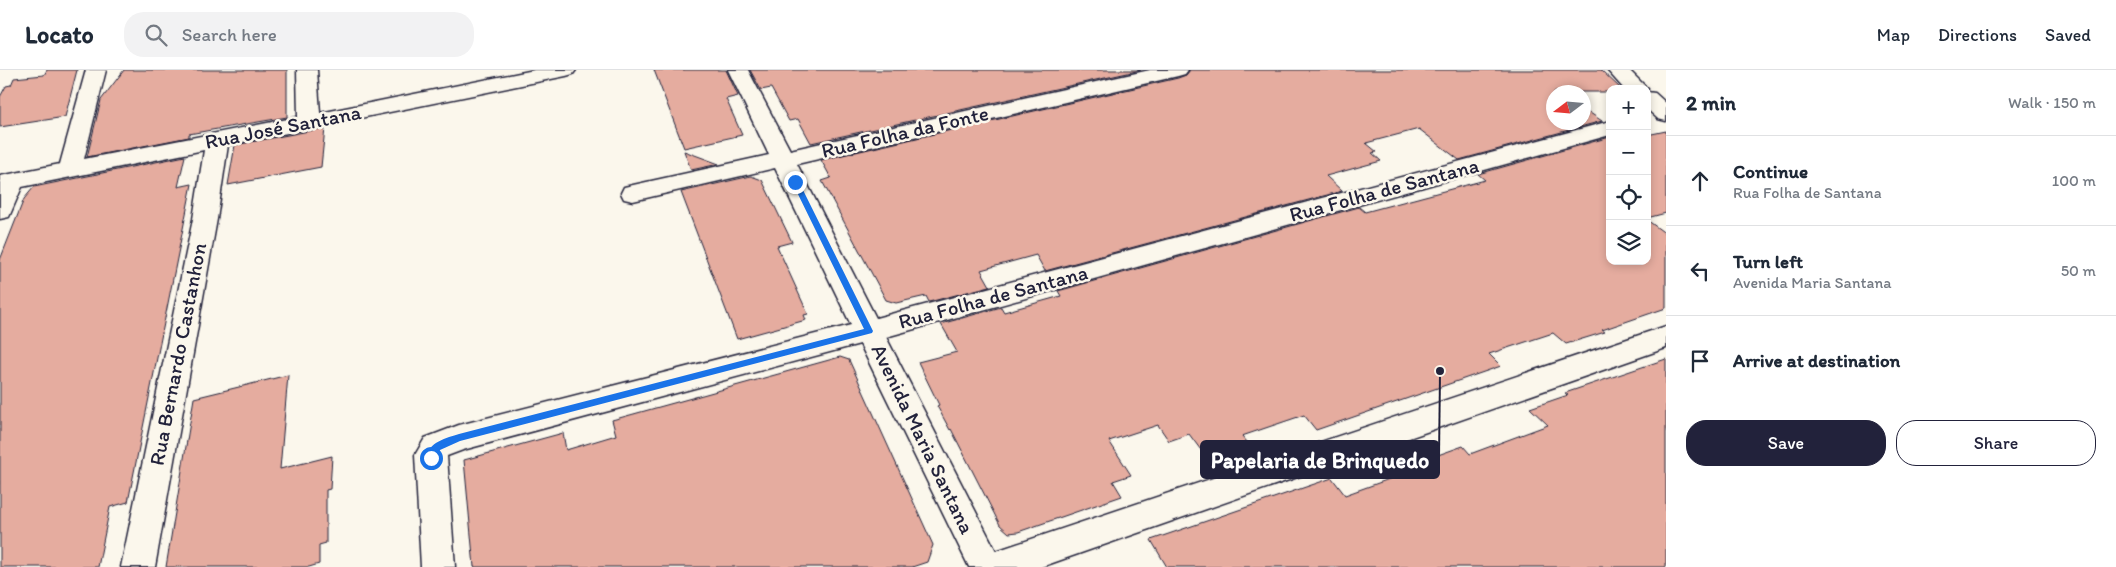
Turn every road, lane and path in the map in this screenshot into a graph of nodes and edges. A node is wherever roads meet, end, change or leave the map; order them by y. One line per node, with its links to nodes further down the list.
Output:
1 (96, 70): 16 (street)
2 (307, 70): 12 (street)
3 (474, 70): 9 (street)
4 (566, 70): 9 (street, Rua José Santana)
5 (738, 70): 15 (street, Avenida Maria Santana)
6 (1178, 70): 15 (street, Rua Folha da Fonte)
7 (1617, 70): 8 (street)
8 (1633, 85)
9 (463, 90): 12 (street, Rua José Santana)
10 (1651, 103): 11 (street)
11 (1661, 115)
12 (309, 121): 14 (street, Rua José Santana)
13 (1606, 129): 20 (street, Rua Folha de Santana)
14 (217, 140): 16 (street, Rua José Santana); 22 (street, Rua Bernardo Castanhon)
15 (783, 159): 18 (street, Rua Folha da Fonte); 20 (street, Avenida Maria Santana)
16 (70, 170): 17 (street, Rua José Santana)
17 (6, 183): 19 (street)
18 (633, 193)
19 (0, 211)
20 (869, 331): 23 (street, Rua Folha de Santana); 24 (street, Avenida Maria Santana)
21 (1666, 337): 25 (street)
22 (138, 567)
23 (438, 567)
24 (986, 567)
25 (996, 567)

